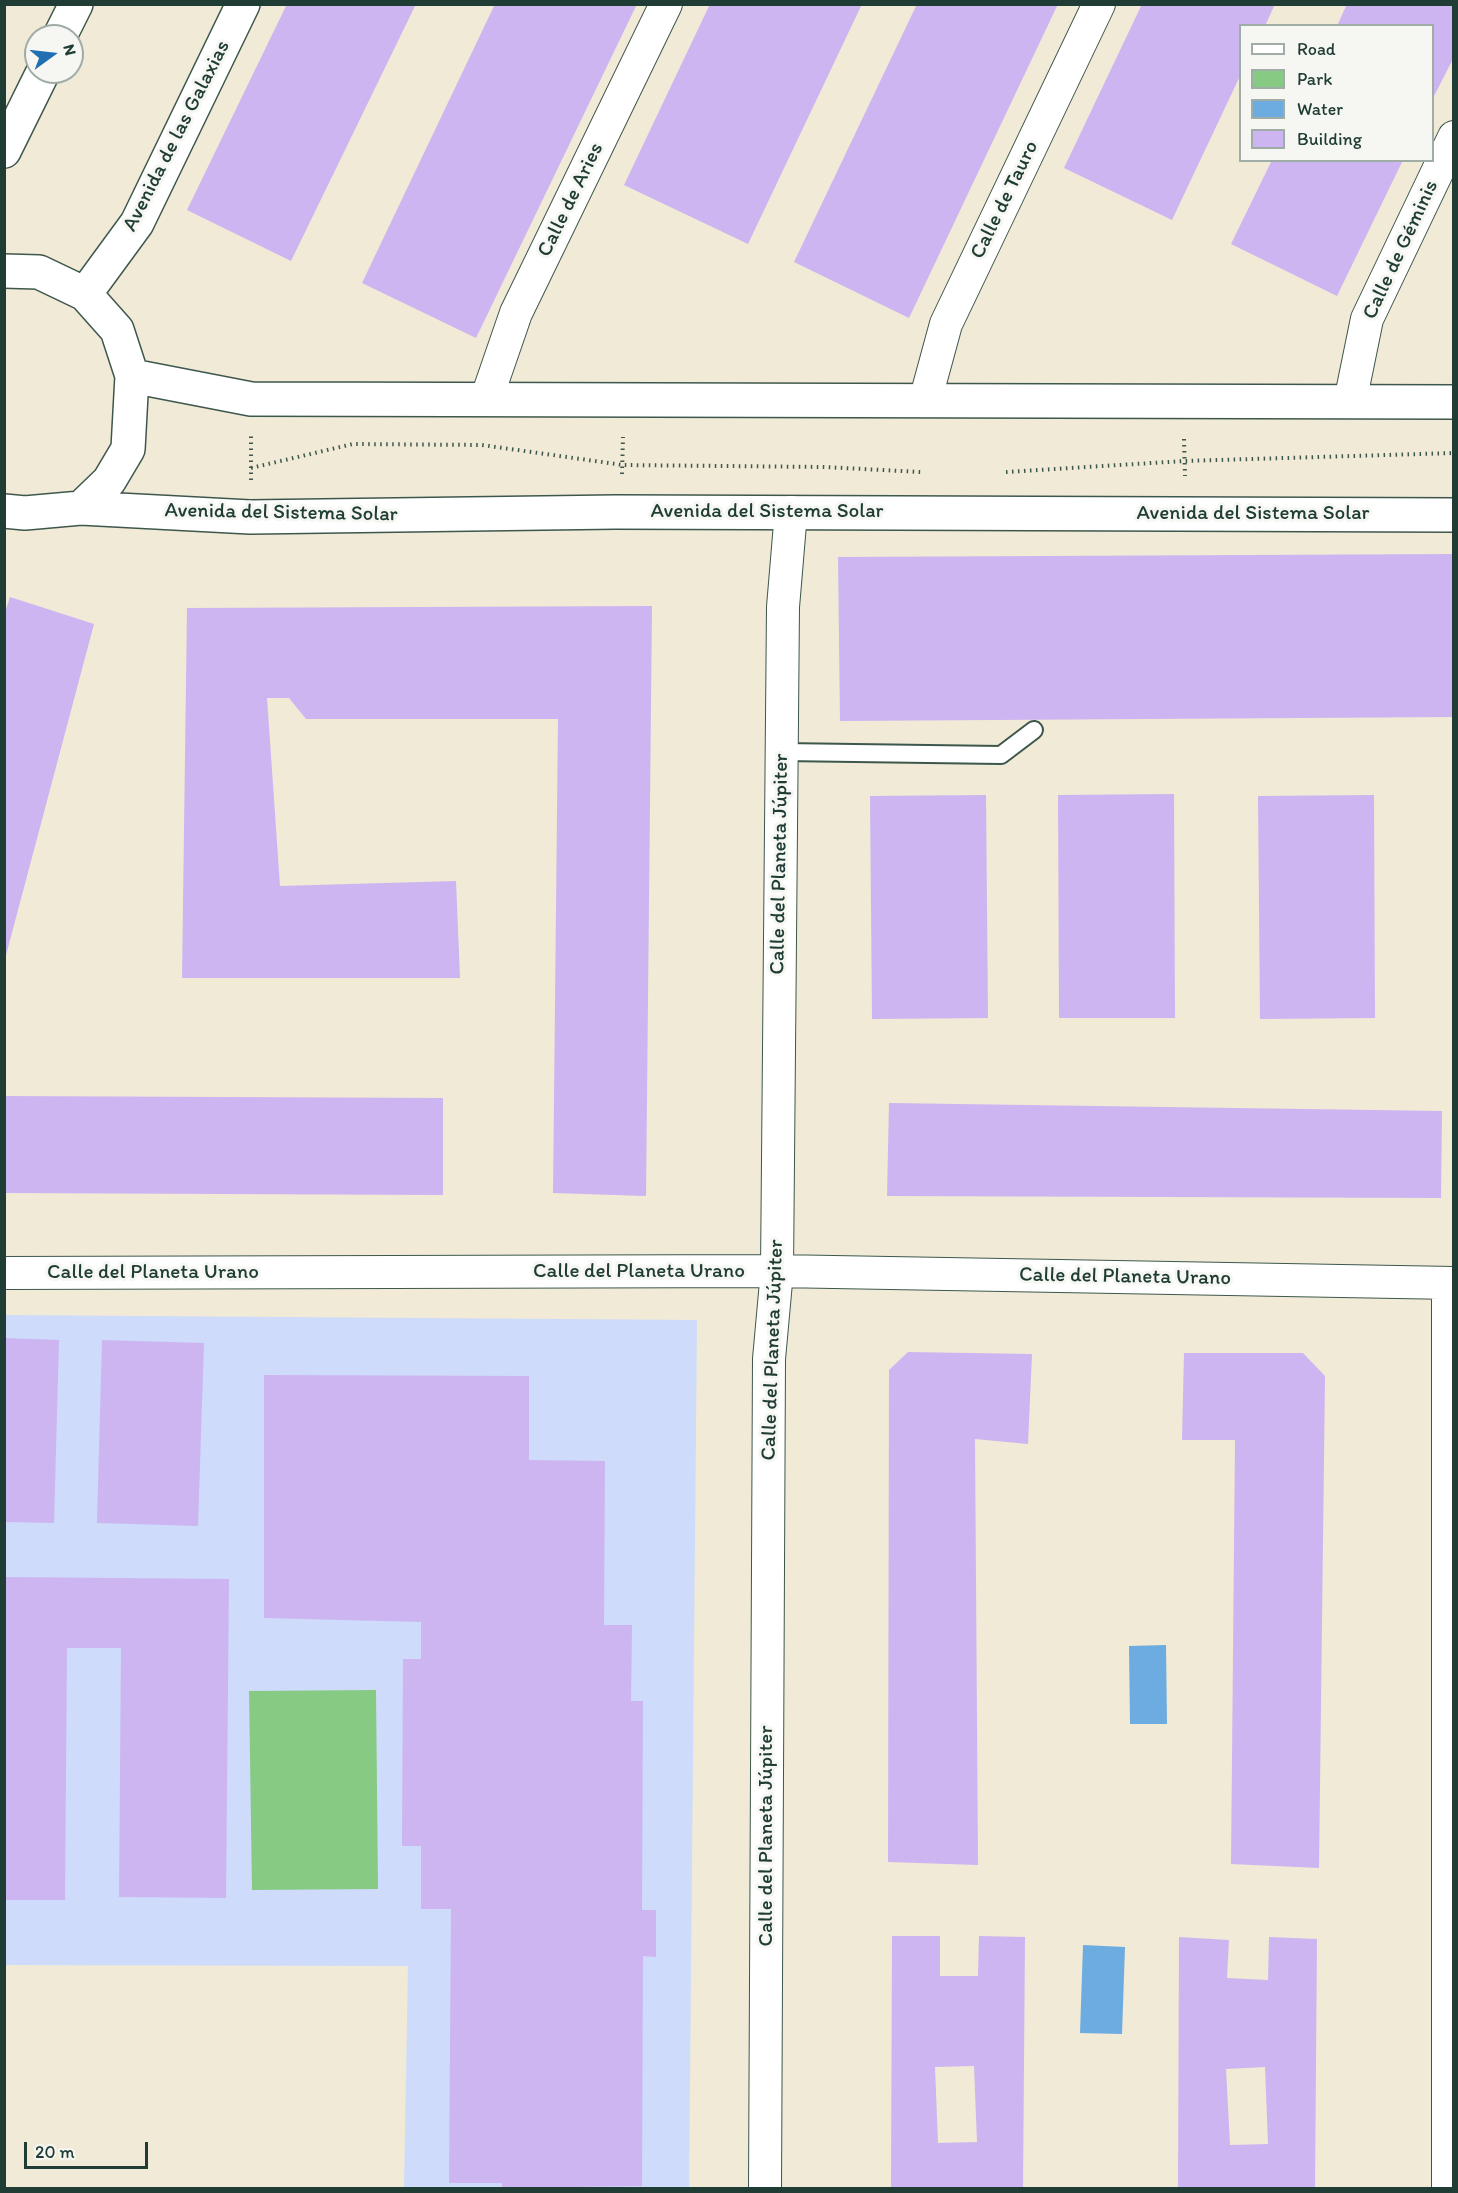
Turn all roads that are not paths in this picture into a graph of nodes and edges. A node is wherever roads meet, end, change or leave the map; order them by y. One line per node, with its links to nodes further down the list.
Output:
1 (76, 4): 5 (street)
2 (243, 4): 10 (street, Avenida de las Galaxias)
3 (666, 4): 12 (street, Calle de Aries)
4 (1099, 4): 13 (street, Calle de Tauro)
5 (66, 24)
6 (37, 84): 8 (street)
7 (1454, 137): 14 (street, Calle de Géminis)
8 (4, 151)
9 (4, 271): 10 (street)
10 (85, 294): 11 (street)
11 (132, 375): 12 (street); 16 (street)
12 (486, 400): 13 (street)
13 (925, 401): 14 (street)
14 (1350, 402): 15 (street)
15 (1454, 402)
16 (81, 508): 17 (street, Avenida del Sistema Solar); 18 (street, Avenida del Sistema Solar)
17 (791, 512): 19 (street, Avenida del Sistema Solar); 21 (street, Calle del Planeta Júpiter)
18 (11, 513)
19 (1454, 514)
20 (1034, 730): 21 (lane)
21 (782, 752): 22 (street, Calle del Planeta Júpiter)
22 (777, 1271): 23 (street, Calle del Planeta Urano); 24 (street, Calle del Planeta Urano); 25 (street, Calle del Planeta Júpiter)
23 (4, 1274)
24 (1451, 1283): 26 (street)
25 (765, 2188)
26 (1448, 2188)

